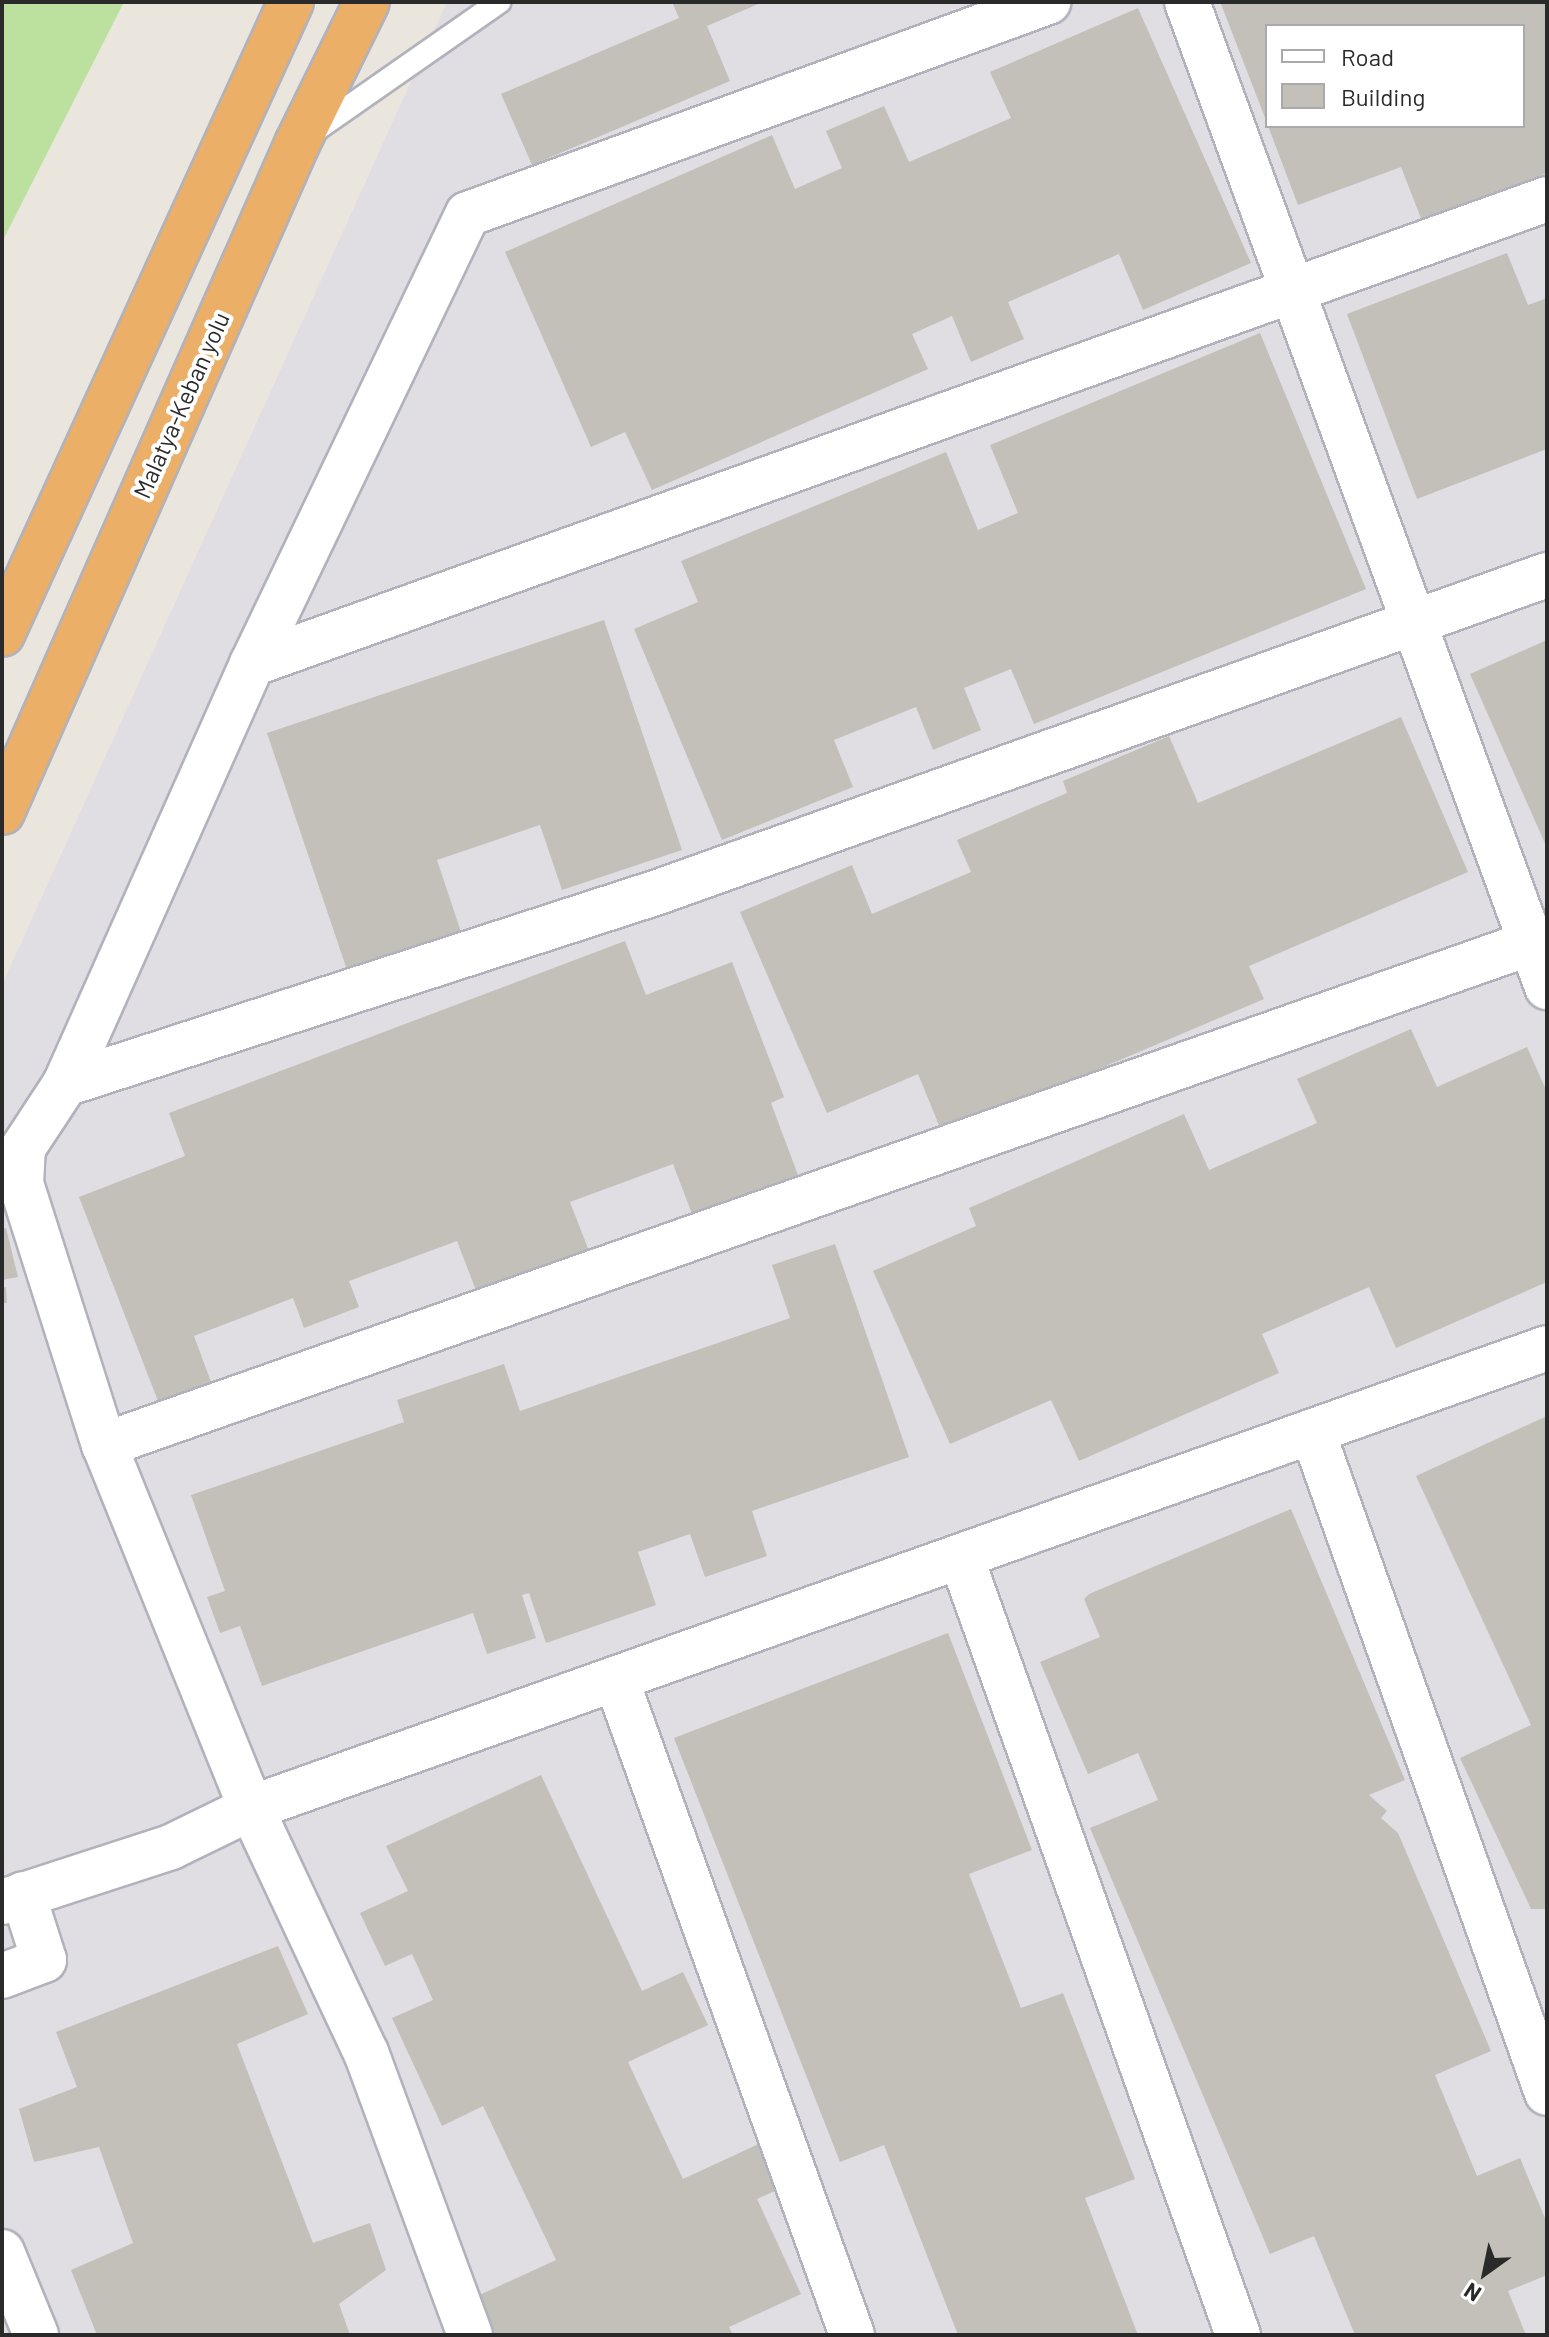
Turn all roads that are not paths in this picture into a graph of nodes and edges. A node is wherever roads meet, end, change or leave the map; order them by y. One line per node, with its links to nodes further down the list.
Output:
1 (291, 2): 11 (highway)
2 (367, 2): 6 (highway, Malatya-Keban yolu)
3 (499, 2): 6 (lane)
4 (1048, 2): 12 (street)
5 (1187, 2): 8 (street)
6 (297, 144): 13 (highway, Malatya-Keban yolu)
7 (1547, 199): 8 (street)
8 (1289, 290): 10 (street); 12 (street)
9 (1547, 575): 10 (street)
10 (1413, 624): 14 (street); 16 (street)
11 (2, 634)
12 (252, 664): 16 (street)
13 (2, 812)
14 (1539, 940): 15 (street); 19 (street)
15 (1547, 987)
16 (65, 1084): 19 (street)
17 (1547, 1348): 18 (street)
18 (1313, 1433): 20 (street); 25 (street)
19 (104, 1445): 22 (street)
20 (961, 1557): 21 (street); 30 (street)
21 (616, 1679): 22 (street); 29 (street)
22 (251, 1808): 23 (street); 28 (street)
23 (13, 1898): 24 (street)
24 (2, 1976)
25 (1547, 2093)
26 (2, 2252): 27 (street)
27 (36, 2335)
28 (470, 2335)
29 (852, 2335)
30 (1238, 2335)

